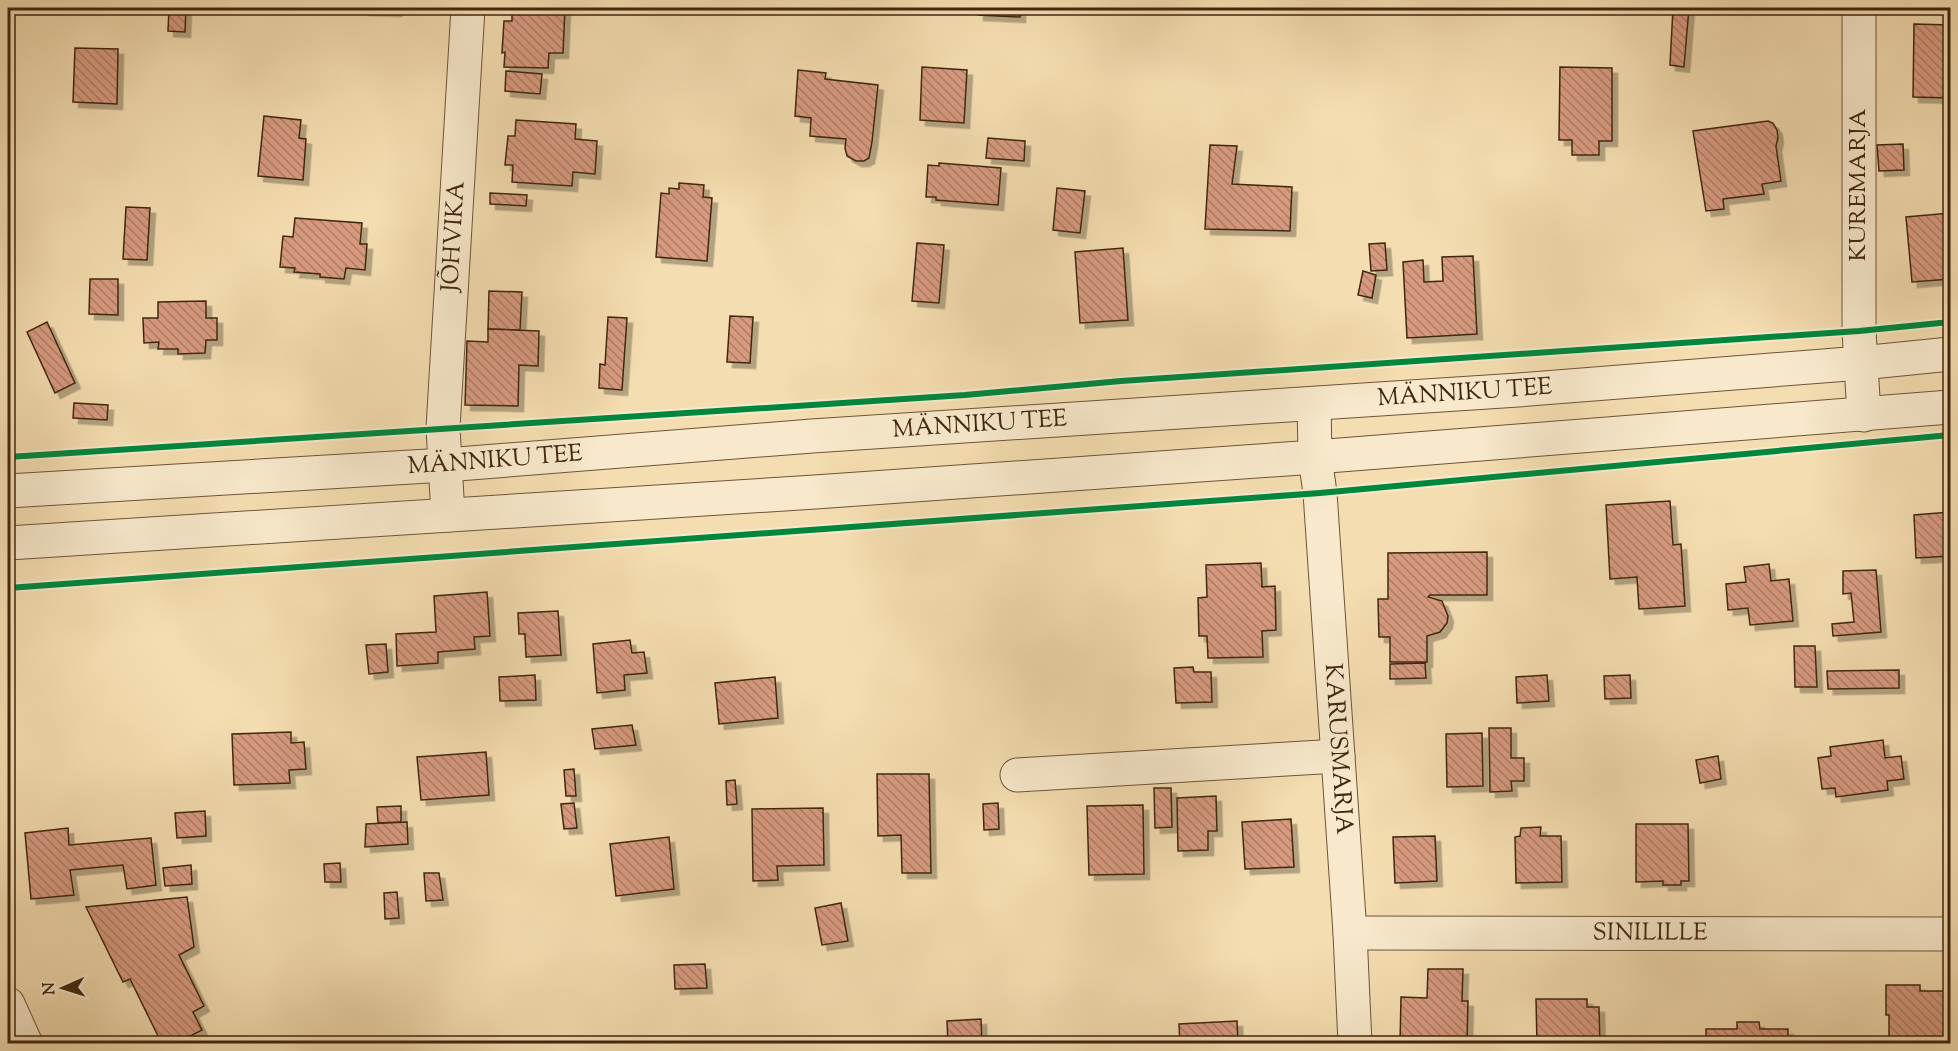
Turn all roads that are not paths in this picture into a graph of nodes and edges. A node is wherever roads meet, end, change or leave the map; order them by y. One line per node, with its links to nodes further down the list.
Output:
1 (468, 8): 9 (street, JÕHVIKA)
2 (1859, 8): 4 (street, KUREMARJA)
3 (1950, 354): 4 (street, MÄNNIKU TEE)
4 (1861, 363): 5 (street, MÄNNIKU TEE); 7 (street, KUREMARJA)
5 (1314, 404): 8 (street, KARUSMARJA); 9 (street, MÄNNIKU TEE)
6 (1950, 407): 7 (street)
7 (1864, 415): 8 (street)
8 (1315, 457): 11 (street); 13 (street, KARUSMARJA)
9 (445, 465): 10 (street, MÄNNIKU TEE); 11 (street, JÕHVIKA)
10 (8, 491)
11 (447, 515): 12 (street)
12 (8, 543)
13 (1338, 756): 14 (street); 15 (street, KARUSMARJA)
14 (1017, 775)
15 (1350, 933): 16 (street, SINILILLE); 19 (street, KARUSMARJA)
16 (1950, 934)
17 (8, 1004): 18 (street)
18 (26, 1044)
19 (1355, 1044)

